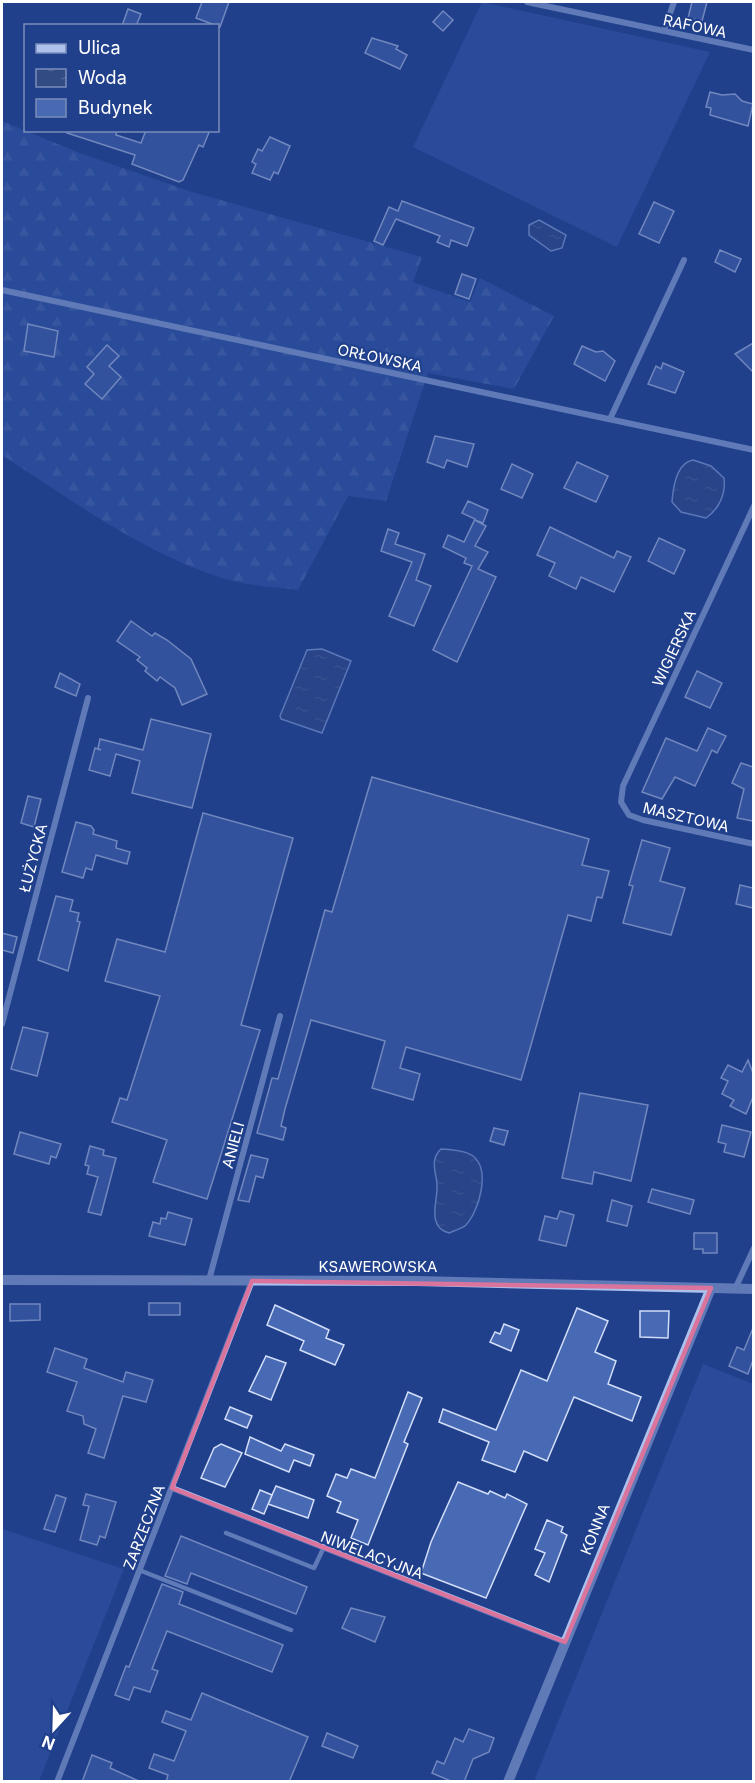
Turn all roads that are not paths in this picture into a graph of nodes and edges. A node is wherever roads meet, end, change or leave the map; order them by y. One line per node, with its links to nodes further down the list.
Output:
1 (527, 2): 3 (street, RAFOWA)
2 (674, 2): 3 (street)
3 (664, 31): 4 (street, RAFOWA)
4 (753, 50)
5 (684, 260): 7 (street)
6 (2, 290): 7 (street, ORŁOWSKA)
7 (610, 419): 8 (street, ORŁOWSKA)
8 (753, 450)
9 (753, 506): 11 (street, WIGIERSKA)
10 (88, 698): 13 (street, ŁUŻYCKA)
11 (621, 802): 12 (street, MASZTOWA)
12 (753, 844)
13 (3, 1015): 15 (street, ŁUŻYCKA)
14 (280, 1016): 18 (street, ANIELI)
15 (2, 1024)
16 (753, 1248): 21 (street)
17 (2, 1280): 18 (street, KSAWEROWSKA)
18 (209, 1280): 19 (street, KSAWEROWSKA)
19 (252, 1281): 20 (street, KSAWEROWSKA); 23 (street, ZARZECZNA)
20 (711, 1288): 21 (street, KSAWEROWSKA); 28 (street, KONNA)
21 (735, 1289): 22 (street, KSAWEROWSKA)
22 (753, 1289)
23 (172, 1488): 25 (street, NIWELACYJNA); 26 (street, ZARZECZNA)
24 (226, 1533): 25 (lane)
25 (323, 1549): 28 (street, NIWELACYJNA)
26 (140, 1570): 27 (lane); 29 (street, ZARZECZNA)
27 (291, 1630)
28 (565, 1642): 30 (street, KONNA)
29 (57, 1782)
30 (508, 1782)

